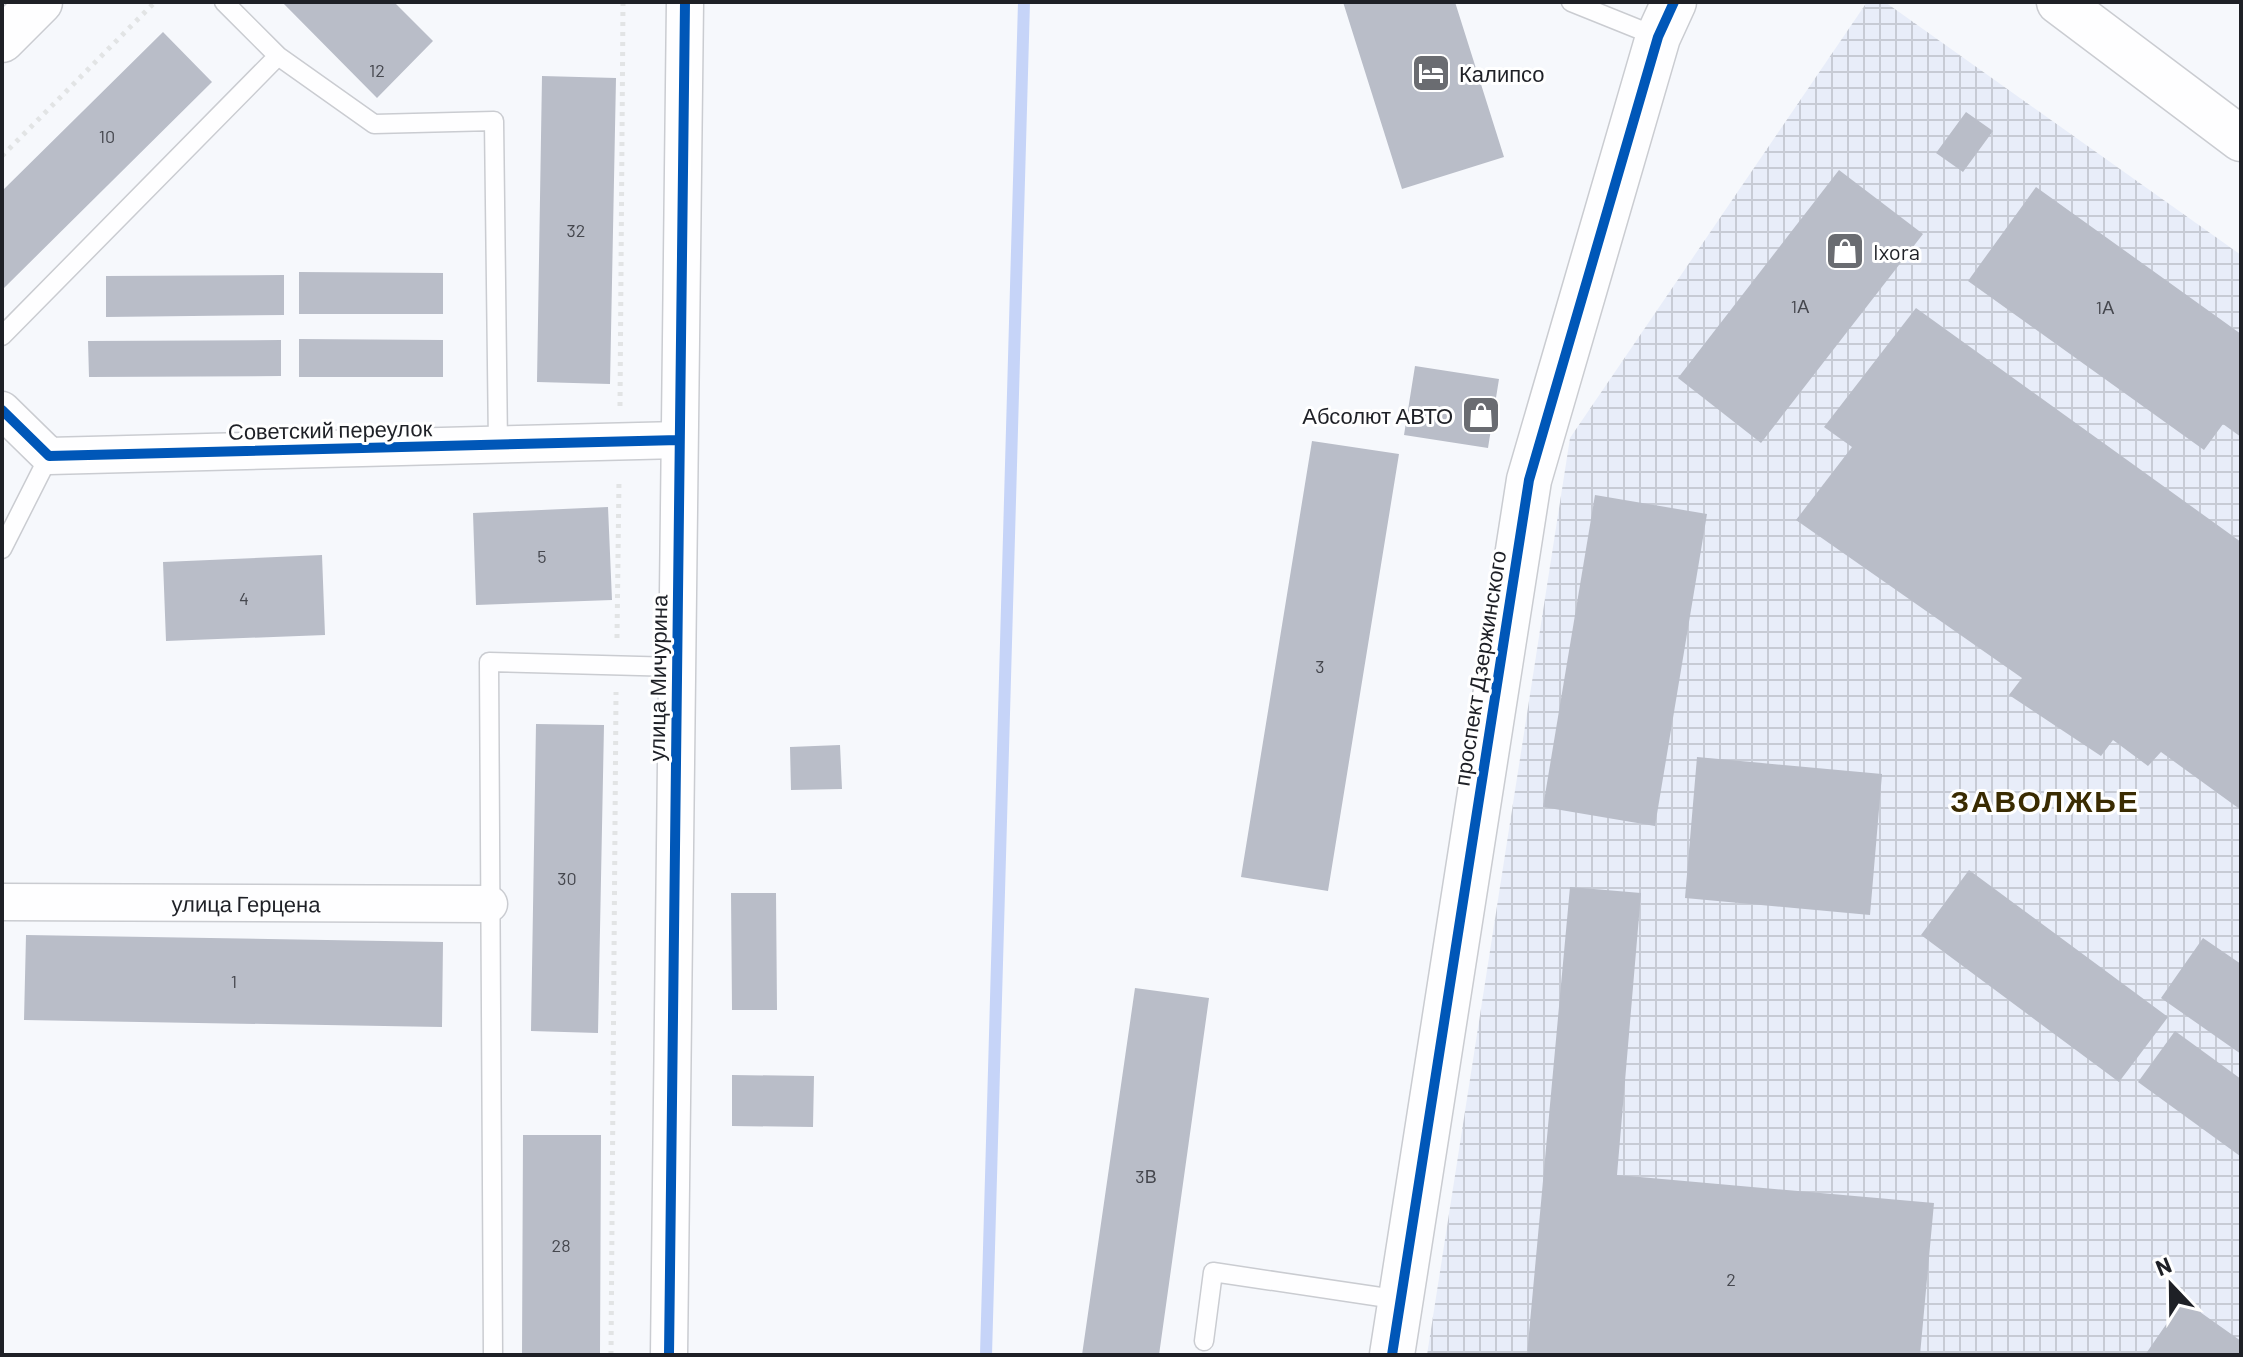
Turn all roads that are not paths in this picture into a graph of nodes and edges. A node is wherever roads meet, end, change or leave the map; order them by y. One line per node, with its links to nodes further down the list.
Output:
1 (40, 2): 7 (street)
2 (224, 2): 8 (lane)
3 (685, 2): 12 (street, улица Мичурина)
4 (1571, 2): 6 (lane)
5 (2067, 4): 9 (street)
6 (1666, 20): 19 (street, проспект Дзержинского)
7 (2, 40)
8 (278, 56): 10 (lane); 13 (lane)
9 (2241, 139)
10 (2, 336)
11 (2, 410): 14 (street)
12 (679, 440): 13 (street, Советский переулок); 16 (street, улица Мичурина)
13 (498, 445): 14 (street, Советский переулок)
14 (49, 456): 15 (lane)
15 (2, 549)
16 (677, 667): 18 (lane); 22 (street, улица Мичурина)
17 (2, 902): 18 (street, улица Герцена)
18 (489, 904): 21 (lane)
19 (1401, 1300): 20 (lane); 23 (street, проспект Дзержинского)
20 (1204, 1341)
21 (493, 1355)
22 (669, 1355)
23 (1392, 1355)

